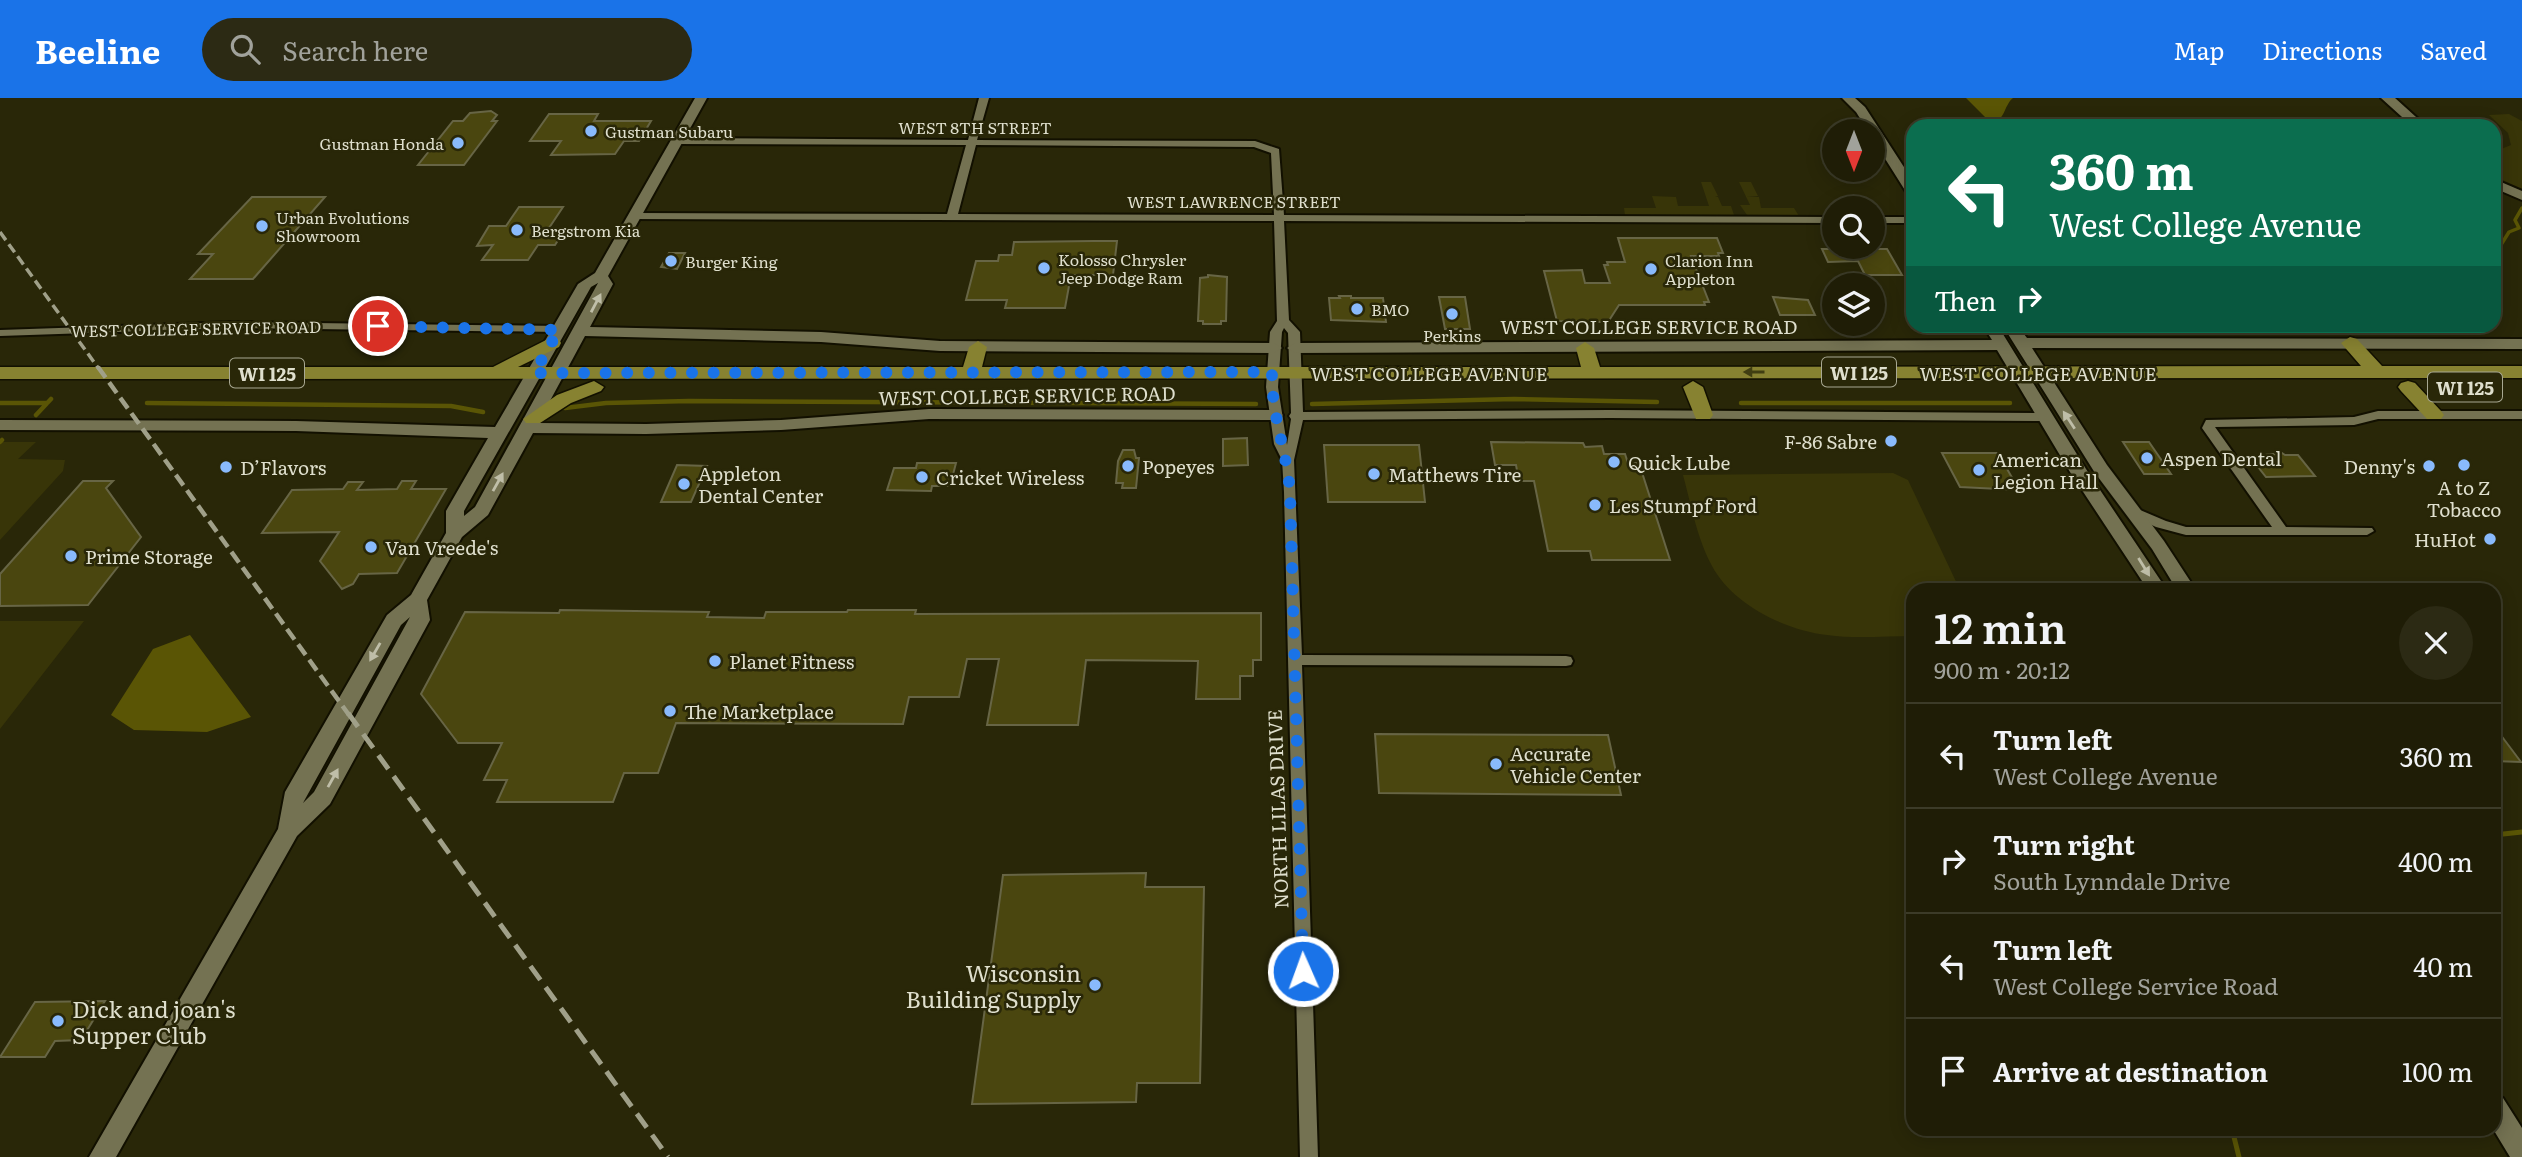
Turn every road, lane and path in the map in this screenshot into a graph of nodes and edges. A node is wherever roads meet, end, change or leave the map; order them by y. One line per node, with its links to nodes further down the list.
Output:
1 (701, 98): 7 (street)
2 (984, 98): 8 (street)
3 (1848, 98): 5 (street)
4 (2387, 98): 6 (street)
5 (1861, 104): 9 (street)
6 (2412, 119)
7 (676, 141): 8 (street, WEST 8TH STREET); 12 (street)
8 (971, 143): 13 (street); 14 (street, WEST 8TH STREET)
9 (1906, 180)
10 (2501, 186): 11 (street)
11 (2522, 196)
12 (635, 216): 13 (street, WEST LAWRENCE STREET); 18 (street)
13 (952, 216): 14 (street, WEST LAWRENCE STREET)
14 (1279, 217): 15 (street, WEST LAWRENCE STREET); 19 (street)
15 (1822, 220)
16 (1885, 220): 17 (street)
17 (1906, 220)
18 (601, 276): 20 (street, one-way to 18); 24 (street)
19 (1283, 321): 30 (street, NORTH LILAS DRIVE); 31 (street)
20 (581, 331): 29 (street); 40 (street)
21 (0, 333): 24 (street, WEST COLLEGE SERVICE ROAD)
22 (1995, 333): 28 (street)
23 (2016, 333): 25 (street)
24 (555, 336): 36 (main road); 39 (street)
25 (2023, 343): 26 (street); 43 (street)
26 (2350, 343): 27 (street); 33 (main road)
27 (2522, 344)
28 (2003, 345): 32 (street, WEST COLLEGE SERVICE ROAD); 43 (street)
29 (978, 347): 30 (street); 37 (main road)
30 (1274, 348): 41 (street, NORTH LILAS DRIVE)
31 (1295, 348): 32 (street, WEST COLLEGE SERVICE ROAD); 42 (street, NORTH LILAS DRIVE)
32 (1585, 348): 38 (main road)
33 (2377, 372): 34 (main road, WEST COLLEGE AVENUE / WI 125); 43 (main road, WEST COLLEGE AVENUE / WI 125)
34 (2522, 372)
35 (0, 373): 36 (main road, WEST COLLEGE AVENUE / WI 125)
36 (490, 373): 39 (main road, WEST COLLEGE AVENUE / WI 125)
37 (971, 373): 40 (main road, WEST COLLEGE AVENUE / WI 125); 41 (main road, WEST COLLEGE AVENUE / WI 125)
38 (1592, 373): 42 (main road, WEST COLLEGE AVENUE / WI 125); 43 (main road, WEST COLLEGE AVENUE / WI 125, one-way to 38)
39 (530, 380): 40 (main road, WEST COLLEGE AVENUE / WI 125); 48 (main road, WEST COLLEGE AVENUE / WI 125); 57 (street)
40 (555, 380): 44 (main road, WEST COLLEGE AVENUE / WI 125); 55 (street)
41 (1272, 380): 42 (main road, WEST COLLEGE AVENUE / WI 125); 44 (main road, WEST COLLEGE AVENUE / WI 125); 49 (street, NORTH LILAS DRIVE)
42 (1295, 380): 45 (main road, WEST COLLEGE AVENUE / WI 125); 53 (street, NORTH LILAS DRIVE)
43 (2033, 380): 45 (main road, WEST COLLEGE AVENUE / WI 125); 46 (main road, WEST COLLEGE AVENUE / WI 125); 54 (street); 60 (street, one-way to 43)
44 (594, 387): 55 (main road)
45 (1693, 387): 50 (main road)
46 (2408, 387): 47 (main road, WEST COLLEGE AVENUE / WI 125); 51 (main road)
47 (2522, 387)
48 (0, 388)
49 (1275, 415): 55 (street, WEST COLLEGE SERVICE ROAD); 58 (street, NORTH LILAS DRIVE)
50 (1703, 415): 53 (street); 54 (street)
51 (2434, 415): 52 (street); 62 (street)
52 (2522, 415)
53 (1295, 416): 58 (street, NORTH LILAS DRIVE)
54 (2044, 416): 59 (street)
55 (531, 423): 64 (street, one-way to 55)
56 (0, 425): 57 (street)
57 (501, 433): 64 (street)
58 (1288, 460): 69 (street, NORTH LILAS DRIVE)
59 (2085, 480): 65 (main road); 66 (street, one-way to 66)
60 (2133, 511): 61 (street); 65 (street)
61 (2186, 531): 62 (street); 65 (street)
62 (2282, 531): 63 (street)
63 (2367, 531)
64 (454, 533): 68 (main road)
65 (2151, 536): 67 (street)
66 (2153, 583)
67 (2182, 583)
68 (418, 600): 73 (street)
69 (1295, 660): 70 (street); 74 (street, NORTH LILAS DRIVE)
70 (1566, 662)
71 (2501, 1118): 72 (street)
72 (2522, 1152)
73 (102, 1157)
74 (1310, 1157)

